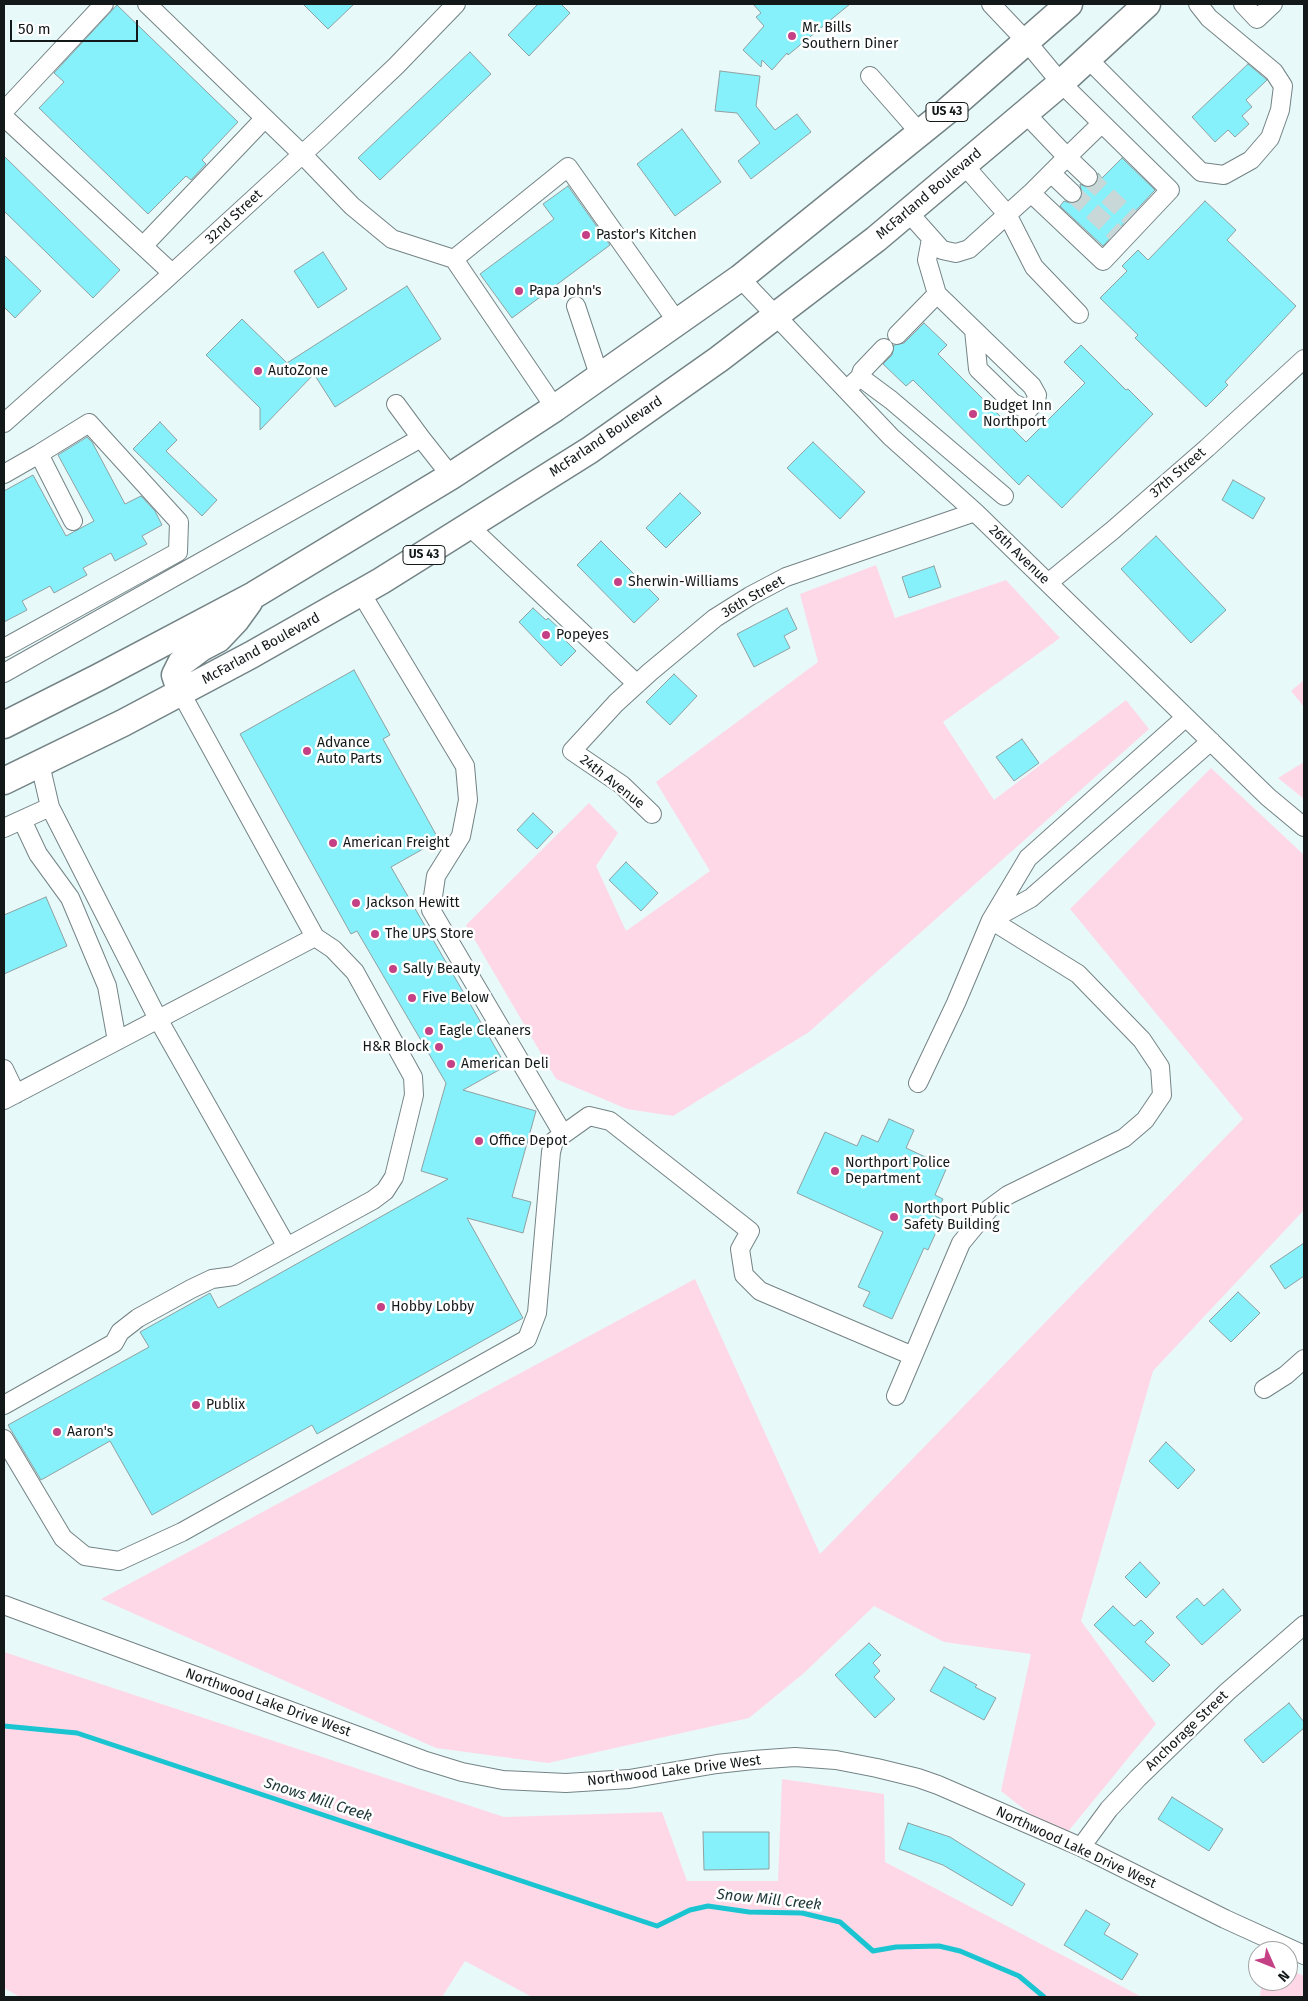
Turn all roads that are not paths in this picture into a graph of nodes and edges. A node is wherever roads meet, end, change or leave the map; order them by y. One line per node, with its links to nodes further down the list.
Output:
1 (104, 4): 14 (street)
2 (147, 4): 17 (street)
3 (991, 4): 10 (street)
4 (1069, 4): 10 (highway, US 43)
5 (1147, 4): 11 (highway, McFarland Boulevard / US 43)
6 (1198, 4): 11 (street)
7 (1243, 4): 8 (street)
8 (1273, 4)
9 (447, 7): 20 (street, 32nd Street)
10 (1027, 42): 13 (street); 19 (highway, US 43)
11 (1088, 59): 13 (highway, McFarland Boulevard / US 43)
12 (870, 76): 19 (street)
13 (1060, 82): 15 (highway, McFarland Boulevard / US 43); 18 (street)
14 (4, 111)
15 (1025, 113): 21 (street); 22 (highway, McFarland Boulevard / US 43)
16 (4, 117): 30 (street)
17 (266, 118): 20 (street); 30 (street)
18 (1102, 123): 21 (street); 25 (street)
19 (920, 133): 33 (highway, US 43)
20 (302, 154): 31 (street); 32 (street, 32nd Street)
21 (1067, 157): 23 (street); 24 (street)
22 (964, 165): 27 (highway, McFarland Boulevard / US 43); 28 (street)
23 (1051, 173): 25 (street); 26 (street)
24 (1088, 177)
25 (1031, 193): 28 (street)
26 (1072, 193)
27 (908, 212): 29 (street); 37 (highway, McFarland Boulevard / US 43)
28 (1007, 214): 29 (street); 36 (street)
29 (931, 239): 34 (street)
30 (143, 246): 32 (street)
31 (454, 259): 38 (street); 47 (street)
32 (172, 273): 48 (street, 32nd Street)
33 (740, 278): 37 (street, 26th Avenue); 38 (highway, US 43)
34 (937, 294): 39 (street); 40 (street)
35 (576, 306): 44 (street)
36 (1079, 314)
37 (776, 316): 45 (street, 26th Avenue); 56 (highway, McFarland Boulevard / US 43)
38 (678, 323): 44 (highway, US 43)
39 (974, 330)
40 (897, 335)
41 (884, 348): 43 (street)
42 (1304, 359): 57 (street, 37th Street)
43 (860, 377): 45 (street); 53 (street)
44 (600, 378): 47 (highway, US 43)
45 (846, 390): 54 (street, 26th Avenue)
46 (396, 404): 49 (street)
47 (555, 408): 52 (highway, US 43)
48 (4, 423)
49 (421, 438): 52 (street); 61 (street)
50 (39, 454): 51 (street); 55 (street); 60 (street)
51 (4, 474)
52 (451, 476): 59 (highway, US 43)
53 (1004, 496)
54 (975, 512): 57 (street, 26th Avenue); 62 (street, 36th Street)
55 (73, 521)
56 (469, 526): 58 (highway, McFarland Boulevard / US 43); 62 (street)
57 (1048, 583): 64 (street, 26th Avenue)
58 (361, 593): 63 (highway, McFarland Boulevard / US 43); 82 (street)
59 (254, 595): 63 (highway); 65 (highway, US 43)
60 (4, 648)
61 (4, 672)
62 (637, 684): 67 (street, 36th Street)
63 (181, 693): 68 (highway, McFarland Boulevard / US 43); 76 (street)
64 (1186, 716): 66 (street, 26th Avenue); 75 (street)
65 (4, 725)
66 (1211, 741): 73 (street, 26th Avenue); 75 (street)
67 (572, 751): 71 (street, 24th Avenue)
68 (40, 764): 69 (highway, McFarland Boulevard / US 43); 70 (street)
69 (4, 781)
70 (50, 807): 72 (street); 77 (street)
71 (652, 814)
72 (22, 820): 74 (street); 78 (street)
73 (1304, 827)
74 (4, 828)
75 (991, 920): 80 (street); 84 (street)
76 (315, 937): 77 (street); 83 (street)
77 (158, 1019): 78 (street); 83 (street)
78 (117, 1041): 81 (street)
79 (4, 1069): 81 (street)
80 (918, 1083)
81 (10, 1097)
82 (563, 1134): 84 (street); 89 (street)
83 (287, 1247): 88 (street)
84 (913, 1356): 87 (street)
85 (1304, 1359): 86 (street)
86 (1264, 1389)
87 (896, 1396)
88 (4, 1405)
89 (4, 1439)
90 (4, 1605): 92 (street, Northwood Lake Drive West)
91 (1304, 1625): 92 (street, Anchorage Street)
92 (1081, 1847): 93 (street, Northwood Lake Drive West)
93 (1304, 1955)

